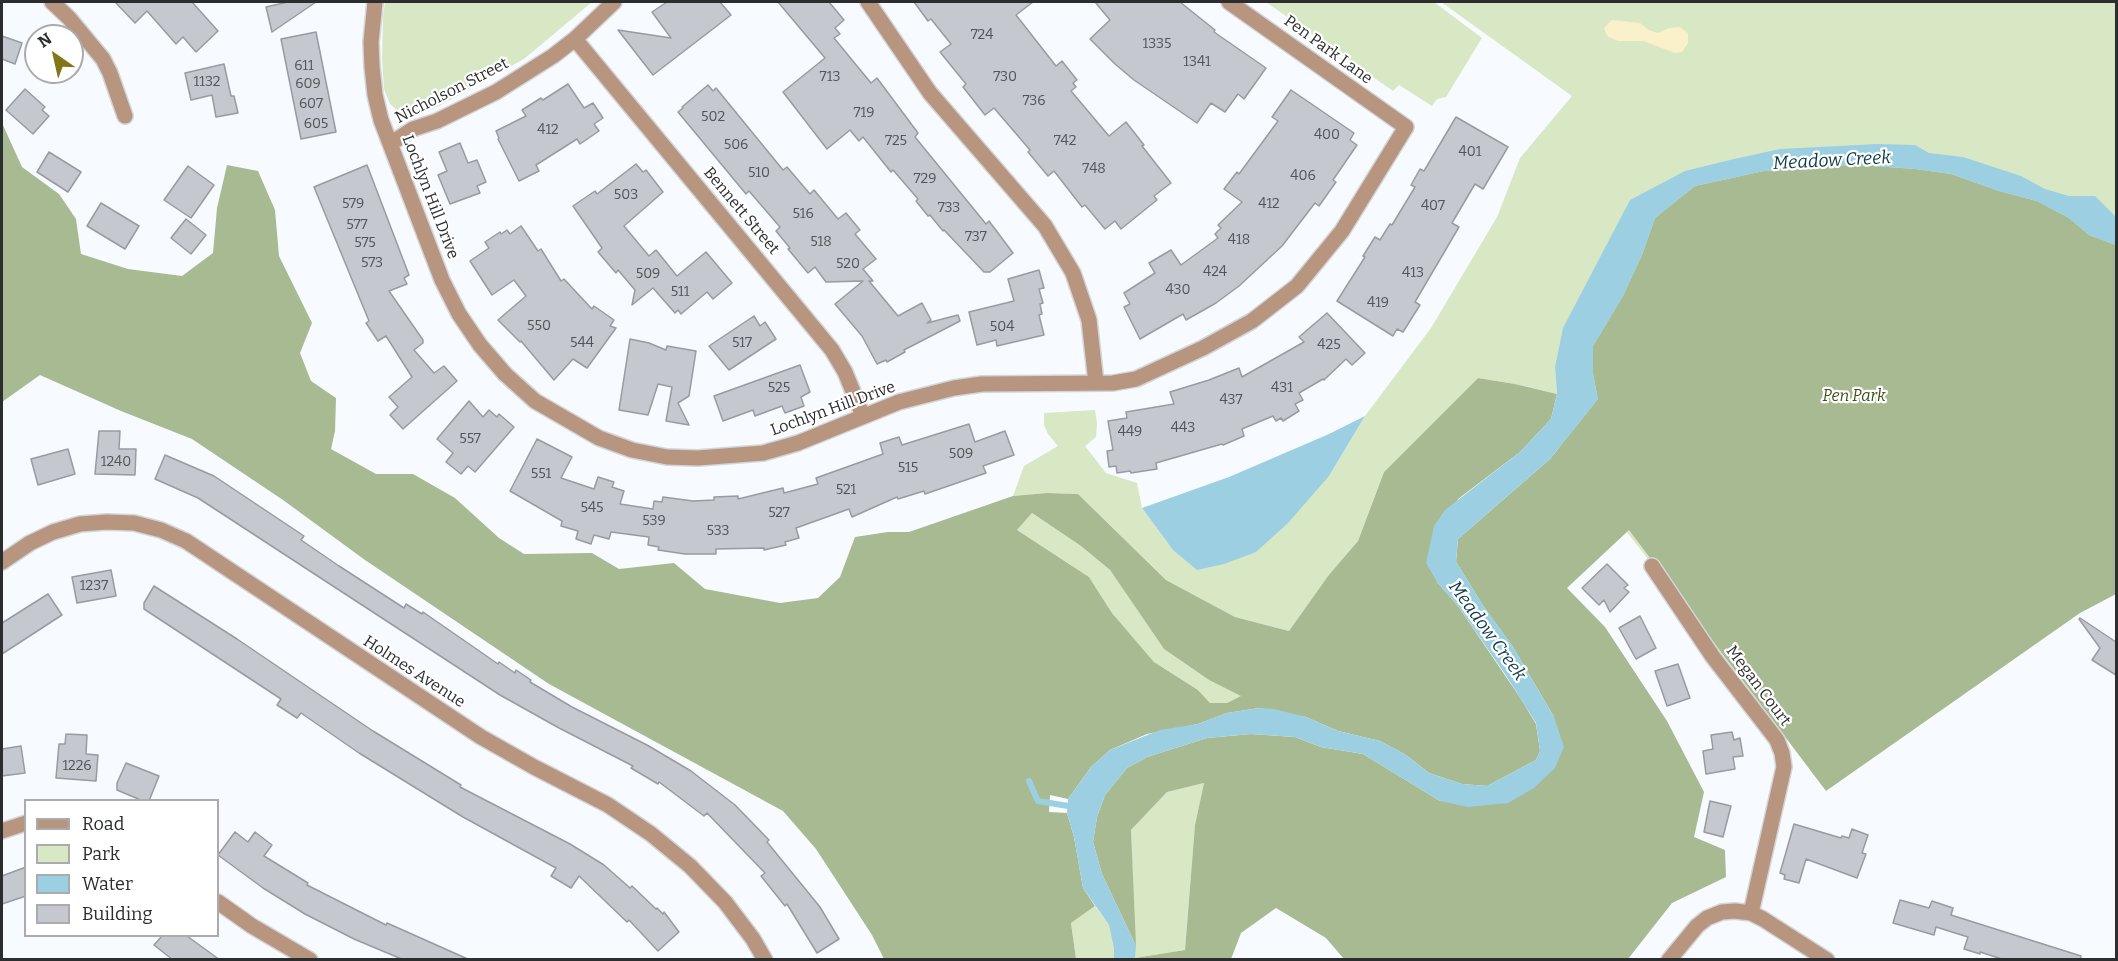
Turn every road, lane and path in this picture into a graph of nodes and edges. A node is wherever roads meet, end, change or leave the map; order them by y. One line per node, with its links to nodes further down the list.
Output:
1 (52, 2): 7 (street)
2 (375, 2): 9 (street, Lochlyn Hill Drive)
3 (614, 2): 6 (street, Nicholson Street)
4 (868, 2): 10 (street)
5 (1229, 2): 8 (street, Pen Park Lane)
6 (575, 39): 9 (street, Nicholson Street); 11 (street, Bennett Street)
7 (125, 116)
8 (1406, 128): 10 (street, Lochlyn Hill Drive)
9 (390, 144): 11 (street, Lochlyn Hill Drive)
10 (1096, 383): 11 (street, Lochlyn Hill Drive)
11 (863, 416)
12 (2, 562): 19 (street, Holmes Avenue)
13 (1652, 566): 17 (street, Megan Court)
14 (24, 824): 15 (street)
15 (2, 831)
16 (219, 903): 18 (street)
17 (1751, 913): 20 (street); 21 (street)
18 (310, 960)
19 (765, 960)
20 (1669, 960)
21 (1827, 960)

